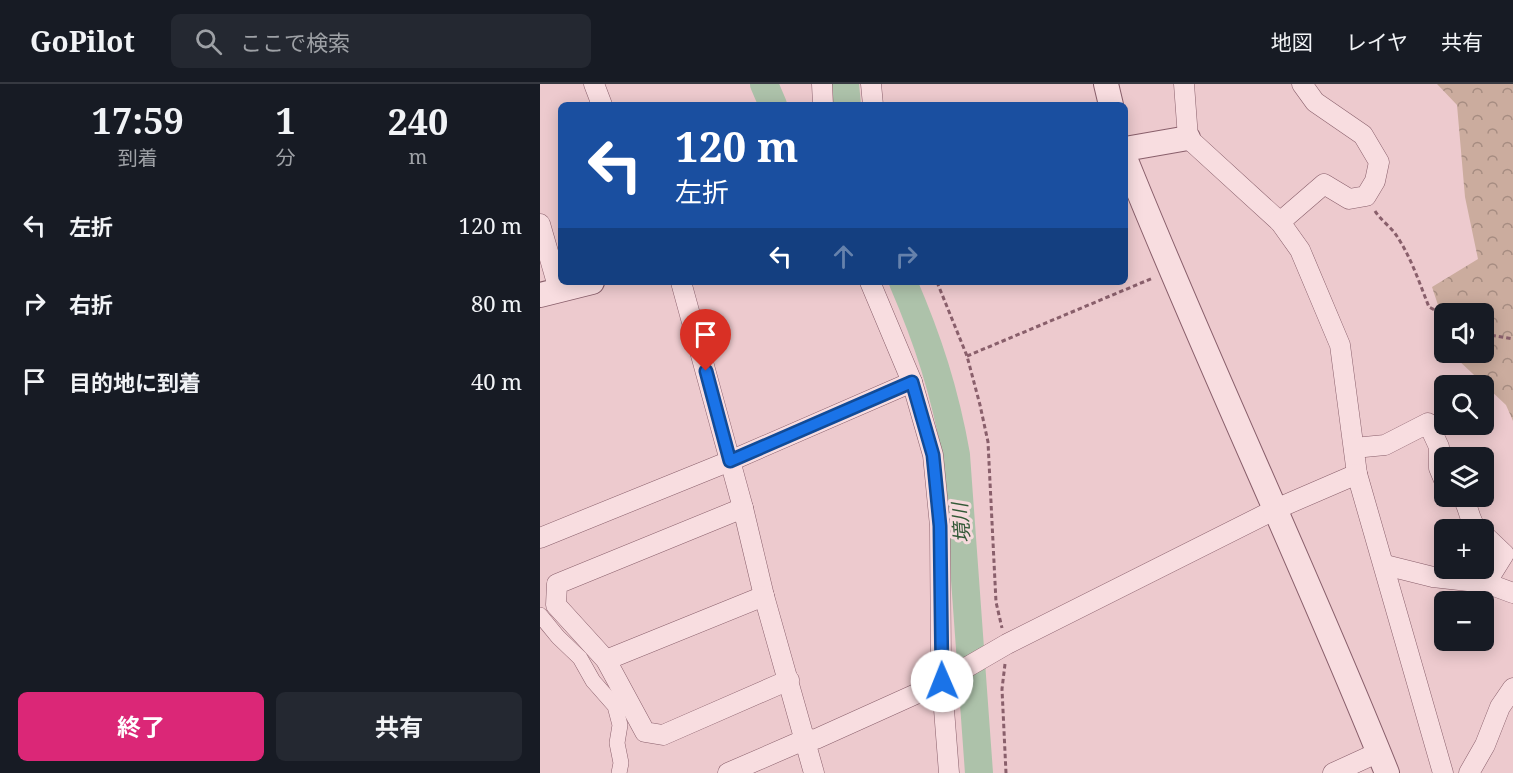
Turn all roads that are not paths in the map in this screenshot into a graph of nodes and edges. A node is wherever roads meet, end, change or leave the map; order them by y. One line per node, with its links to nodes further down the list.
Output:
1 (594, 84): 7 (street)
2 (822, 84): 8 (street)
3 (871, 84): 9 (street)
4 (1106, 84): 10 (street)
5 (1184, 84): 11 (street)
6 (1302, 84): 14 (street)
7 (601, 102)
8 (823, 102)
9 (873, 102)
10 (1110, 102)
11 (1188, 138): 12 (street); 14 (street)
12 (1128, 148)
13 (1128, 166): 26 (street)
14 (1280, 222): 22 (street)
15 (540, 224): 19 (street)
16 (581, 285): 19 (street)
17 (682, 285): 23 (street)
18 (871, 285): 20 (street)
19 (550, 293)
20 (912, 382): 23 (street); 37 (street)
21 (1439, 447): 22 (street)
22 (1354, 448): 24 (street)
23 (730, 461): 25 (street); 27 (street)
24 (1357, 474): 26 (street); 29 (street)
25 (743, 508): 34 (street); 36 (street)
26 (1276, 509): 37 (street); 41 (street)
27 (540, 538)
28 (1494, 544): 30 (street)
29 (1385, 565): 32 (street); 47 (street)
30 (1494, 570)
31 (1488, 579): 32 (street)
32 (1486, 583): 33 (street)
33 (1513, 593)
34 (764, 596): 36 (street); 38 (street)
35 (540, 615): 42 (street)
36 (606, 660): 38 (street)
37 (948, 677): 40 (street); 45 (street)
38 (789, 680): 40 (street)
39 (1513, 688): 48 (street)
40 (804, 740): 43 (street); 44 (street)
41 (1383, 763): 46 (street)
42 (619, 773)
43 (728, 773)
44 (814, 773)
45 (949, 773)
46 (1333, 773)
47 (1443, 773)
48 (1469, 773)

